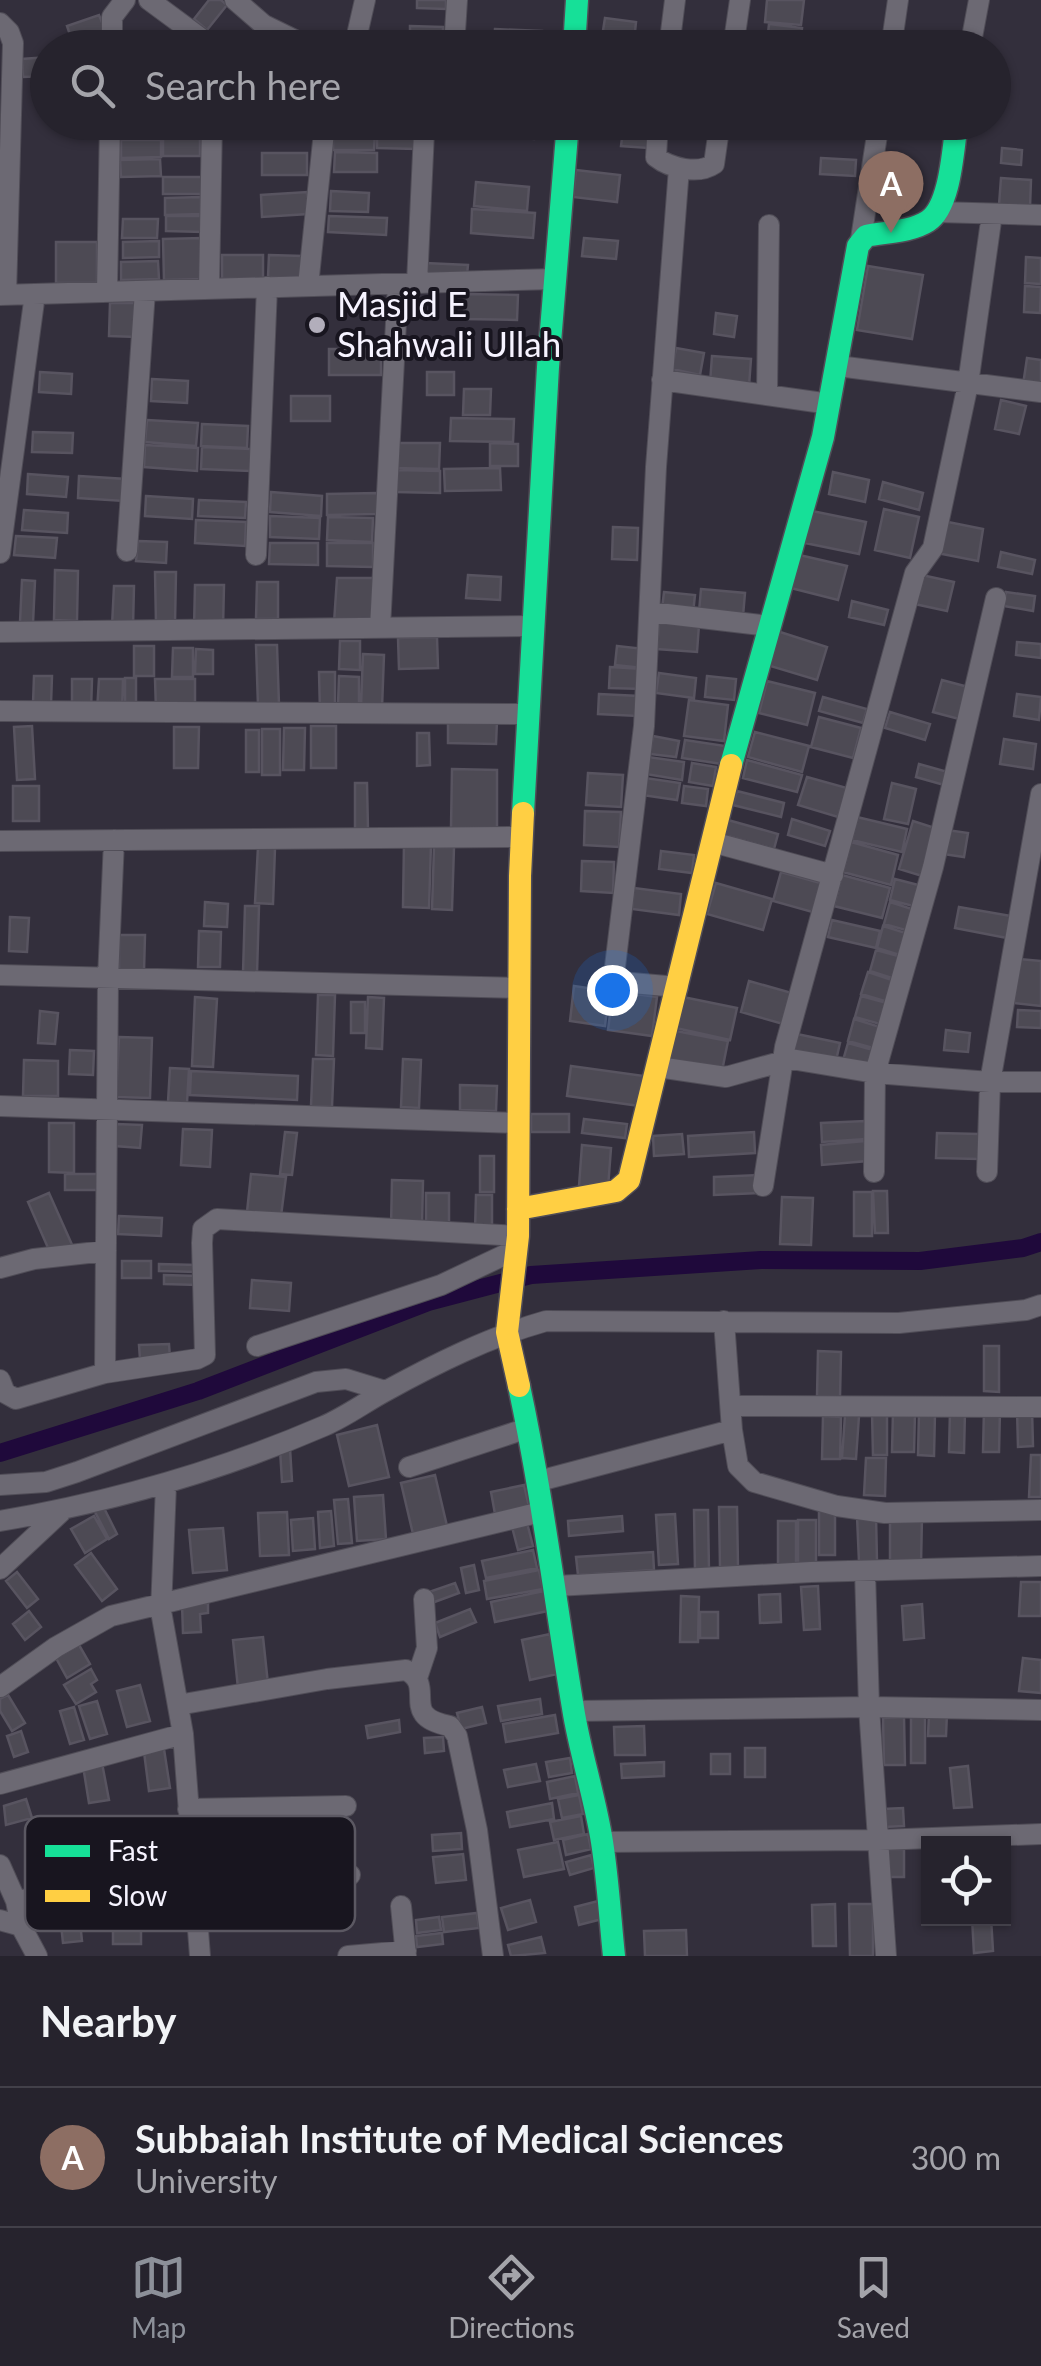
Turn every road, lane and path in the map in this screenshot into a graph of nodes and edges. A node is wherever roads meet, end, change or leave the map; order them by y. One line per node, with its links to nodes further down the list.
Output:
1 (125, 0): 12 (street)
2 (149, 0): 13 (street)
3 (236, 0): 14 (street)
4 (364, 0): 15 (street)
5 (457, 0): 16 (street)
6 (577, 0): 17 (street)
7 (675, 0): 18 (street)
8 (740, 0): 19 (street)
9 (898, 0): 20 (street)
10 (979, 0): 21 (street)
11 (0, 23): 22 (street)
12 (112, 30)
13 (190, 30)
14 (274, 30)
15 (358, 30)
16 (455, 30)
17 (575, 30)
18 (671, 30)
19 (735, 30)
20 (894, 30)
21 (973, 30)
22 (6, 69): 46 (street)
23 (110, 140): 44 (street)
24 (212, 140): 42 (street)
25 (323, 140): 40 (street)
26 (423, 140): 39 (street)
27 (567, 140): 38 (street)
28 (657, 140): 32 (street)
29 (717, 140): 32 (street)
30 (877, 140): 37 (street)
31 (954, 140): 33 (street)
32 (679, 168): 48 (street)
33 (938, 212): 34 (street); 37 (street)
34 (992, 214): 35 (street); 49 (street)
35 (1041, 216)
36 (769, 225): 51 (street)
37 (861, 240): 47 (street)
38 (556, 279): 39 (street); 58 (street)
39 (408, 283): 40 (street); 60 (street)
40 (308, 286): 41 (street)
41 (267, 287): 42 (street); 55 (street)
42 (209, 289): 43 (street)
43 (145, 291): 44 (street); 53 (street)
44 (107, 292): 45 (street)
45 (35, 294): 46 (street); 54 (street)
46 (3, 295)
47 (838, 366): 49 (street); 52 (street)
48 (662, 380): 51 (street); 57 (street)
49 (968, 384): 50 (street); 69 (street)
50 (1041, 392)
51 (766, 395): 52 (street)
52 (830, 404): 59 (street)
53 (128, 551)
54 (0, 554)
55 (256, 556)
56 (996, 598): 76 (street)
57 (650, 612): 59 (street); 72 (street)
58 (533, 626): 60 (street); 63 (street)
59 (769, 626): 68 (street)
60 (380, 628): 61 (street)
61 (0, 632)
62 (0, 711): 63 (street)
63 (528, 714): 65 (street)
64 (1041, 794): 77 (street)
65 (522, 836): 66 (street); 73 (street)
66 (114, 840): 67 (street); 71 (street)
67 (0, 841)
68 (712, 842): 69 (street); 72 (street)
69 (833, 874): 74 (street)
70 (0, 975): 71 (street)
71 (108, 979): 73 (street); 80 (street)
72 (678, 987): 75 (street)
73 (519, 988): 81 (street)
74 (782, 1060): 75 (street); 76 (street); 84 (street)
75 (658, 1066): 85 (street)
76 (874, 1073): 77 (street); 82 (street)
77 (990, 1082): 78 (street); 83 (street)
78 (1041, 1082)
79 (0, 1106): 80 (street)
80 (109, 1108): 81 (street); 87 (street)
81 (518, 1123): 85 (street)
82 (874, 1172)
83 (987, 1172)
84 (763, 1186)
85 (518, 1209): 86 (street)
86 (517, 1249): 91 (street); 92 (street); 93 (street)
87 (106, 1251): 88 (street); 93 (street)
88 (0, 1268)
89 (1041, 1305): 90 (street)
90 (724, 1321): 91 (street); 96 (street)
91 (507, 1332): 95 (street); 98 (street)
92 (257, 1346)
93 (106, 1372): 94 (street)
94 (0, 1380)
95 (385, 1391): 102 (street); 103 (street)
96 (732, 1406): 97 (street); 99 (street)
97 (1041, 1407)
98 (528, 1428): 100 (street); 101 (street)
99 (732, 1430): 101 (street); 105 (street)
100 (409, 1467)
101 (539, 1481): 106 (street)
102 (0, 1485)
103 (166, 1485): 104 (street); 113 (street)
104 (63, 1510): 107 (street); 109 (street)
105 (1041, 1510)
106 (540, 1512): 111 (street); 113 (street)
107 (0, 1521)
108 (1041, 1566): 110 (street)
109 (0, 1569)
110 (865, 1570): 111 (street); 117 (street)
111 (556, 1586): 119 (street)
112 (424, 1599): 114 (street)
113 (161, 1601): 115 (street); 116 (street)
114 (418, 1678): 116 (street); 139 (street)
115 (0, 1687)
116 (178, 1705): 120 (street)
117 (869, 1707): 118 (street); 119 (street); 126 (street)
118 (1041, 1710)
119 (573, 1711): 127 (street)
120 (183, 1734): 121 (street); 123 (street)
121 (0, 1784)
122 (346, 1806): 123 (street)
123 (188, 1810): 124 (street)
124 (188, 1816)
125 (1041, 1834): 126 (street)
126 (879, 1840): 127 (street); 141 (street)
127 (602, 1842): 140 (street)
128 (0, 1864): 130 (street)
129 (25, 1900): 130 (street)
130 (16, 1901): 133 (street)
131 (400, 1906): 135 (street)
132 (0, 1920): 133 (street)
133 (21, 1926): 136 (street)
134 (198, 1931): 137 (street)
135 (406, 1954): 138 (street)
136 (36, 1956)
137 (200, 1956)
138 (348, 1956)
139 (493, 1956)
140 (614, 1956)
141 (886, 1956)

